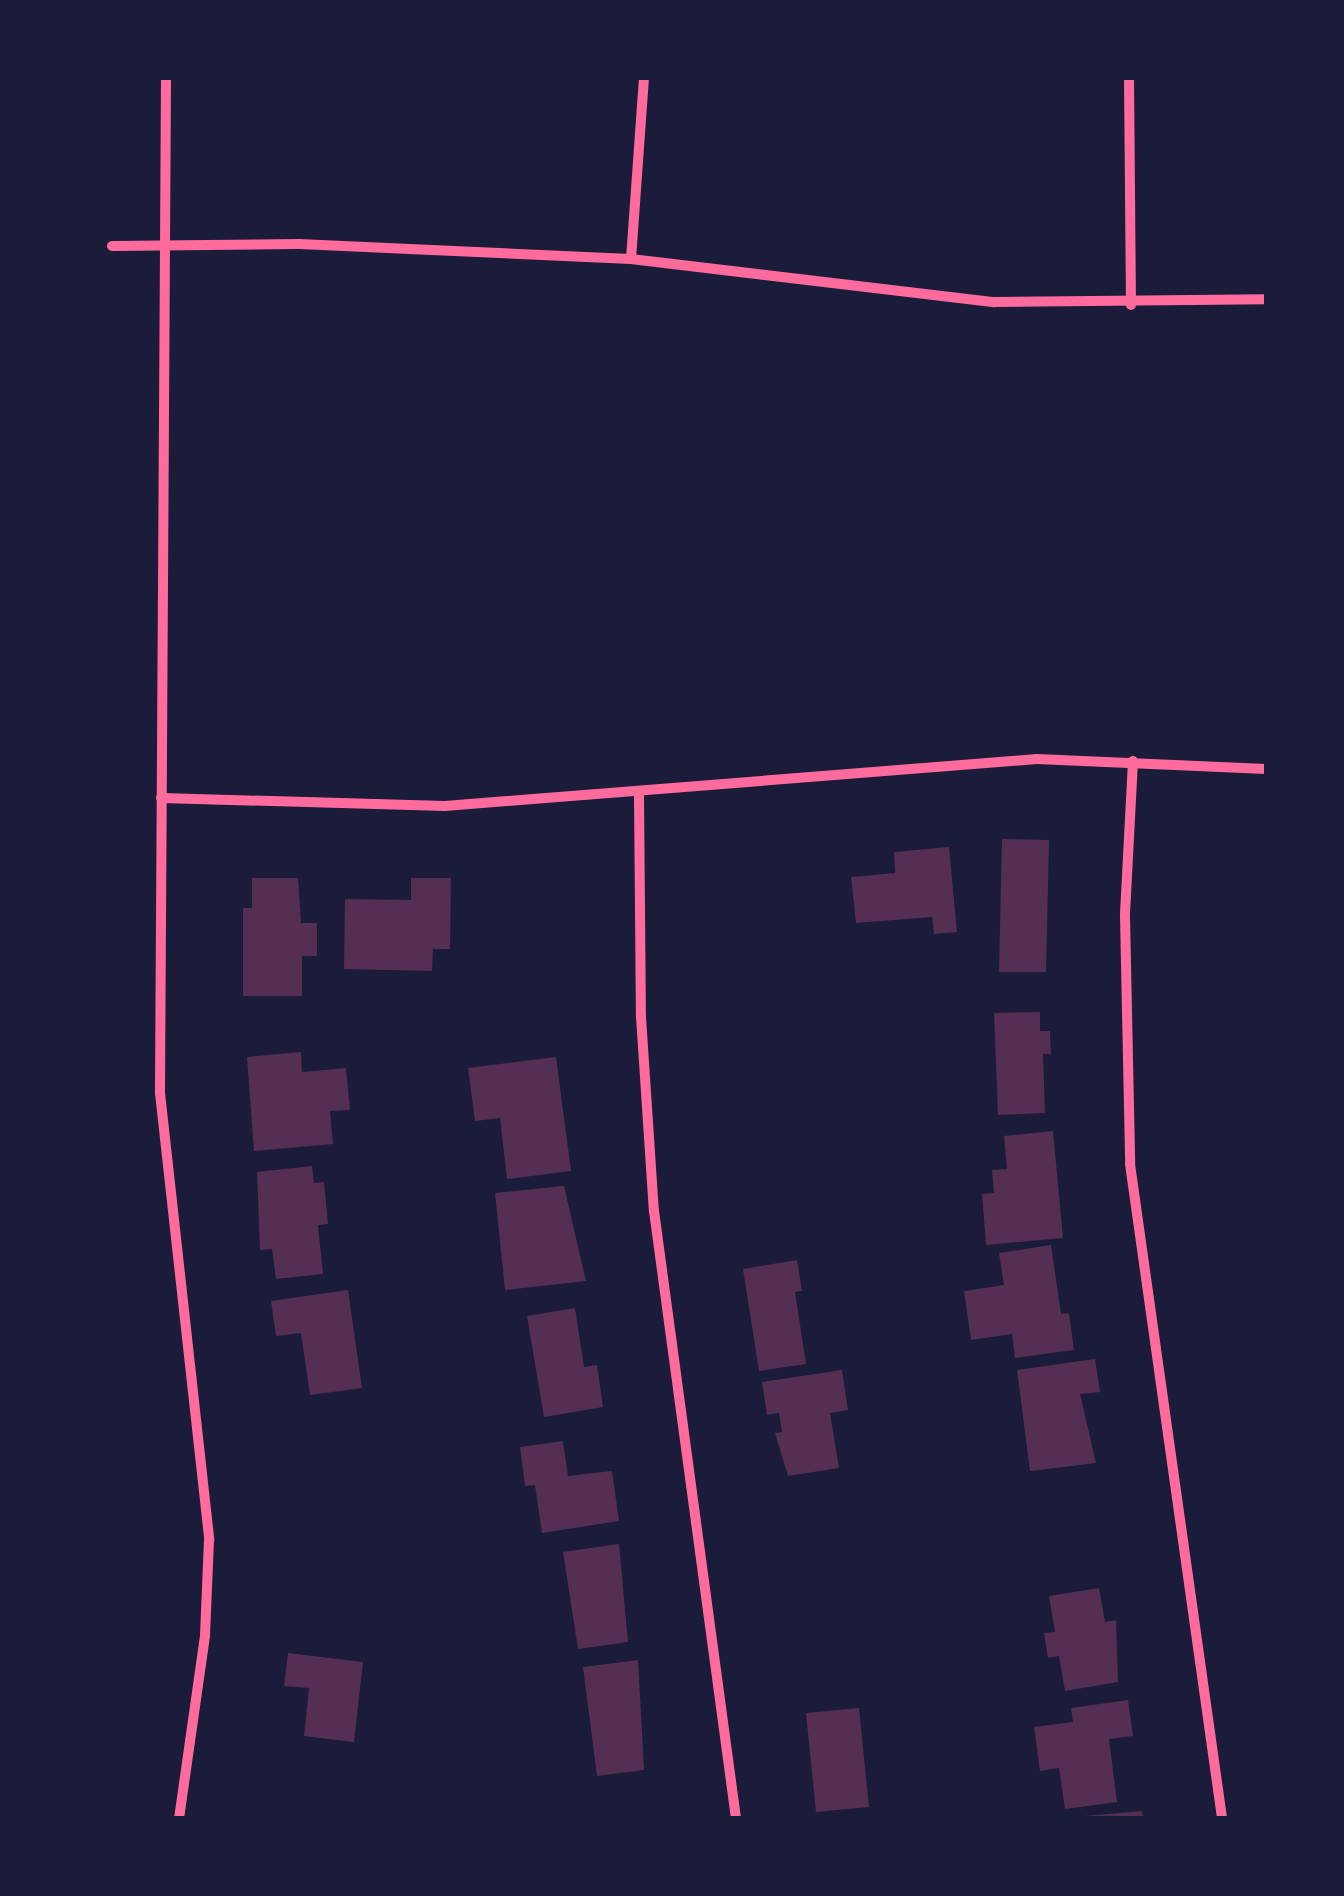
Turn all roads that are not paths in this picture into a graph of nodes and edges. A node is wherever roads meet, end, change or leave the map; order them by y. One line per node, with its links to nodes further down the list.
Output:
1 (166, 78): 4 (street)
2 (644, 78): 6 (street)
3 (1129, 78): 8 (street)
4 (166, 244): 5 (street); 6 (street); 12 (street)
5 (112, 246)
6 (631, 259): 8 (street)
7 (1266, 299): 8 (street)
8 (1131, 305)
9 (1133, 760): 10 (street); 11 (street); 15 (street)
10 (1266, 769)
11 (639, 795): 12 (street); 14 (street)
12 (161, 798): 13 (street)
13 (179, 1818)
14 (736, 1818)
15 (1222, 1818)

